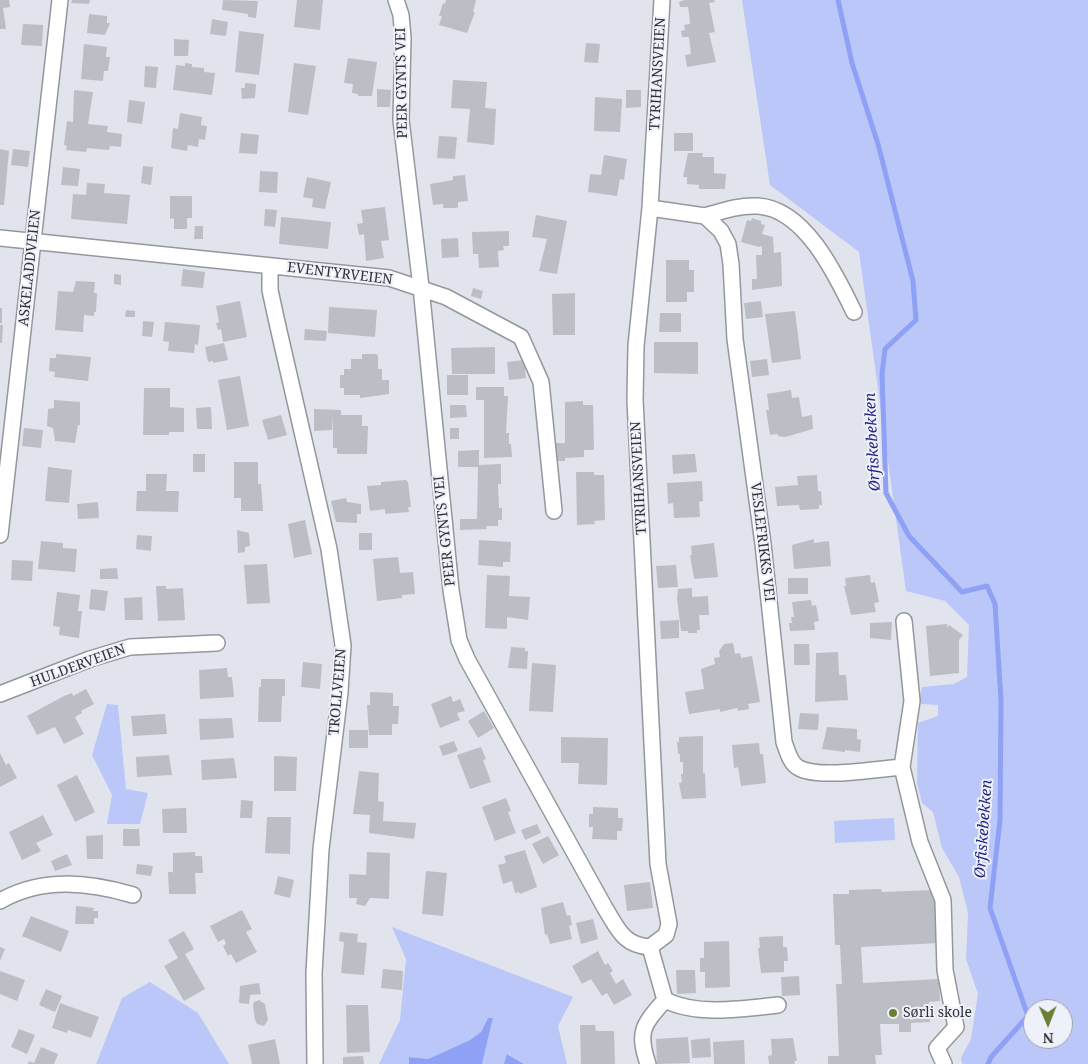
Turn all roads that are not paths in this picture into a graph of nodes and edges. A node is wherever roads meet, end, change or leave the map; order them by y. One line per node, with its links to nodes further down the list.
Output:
1 (60, 0): 7 (street, ASKELADDVEIEN)
2 (396, 0): 9 (street, PEER GYNTS VEI)
3 (662, 0): 4 (street, TYRIHANSVEIEN)
4 (650, 208): 5 (street); 19 (street, TYRIHANSVEIEN)
5 (705, 216): 10 (street); 16 (street, VESLEFRIKKS VEI)
6 (0, 238): 7 (street, EVENTYRVEIEN)
7 (33, 241): 8 (street, EVENTYRVEIEN); 12 (street, ASKELADDVEIEN)
8 (270, 266): 9 (street, EVENTYRVEIEN); 22 (street, TROLLVEIEN)
9 (421, 287): 11 (street, EVENTYRVEIEN); 19 (street, PEER GYNTS VEI)
10 (854, 312)
11 (554, 511)
12 (0, 535)
13 (904, 621): 16 (street)
14 (217, 643): 15 (street, HULDERVEIEN)
15 (0, 694)
16 (902, 768): 24 (street)
17 (133, 895): 18 (street)
18 (0, 901)
19 (650, 947): 20 (street)
20 (665, 1000): 21 (street); 23 (street)
21 (778, 1005)
22 (315, 1064)
23 (648, 1064)
24 (944, 1064)

